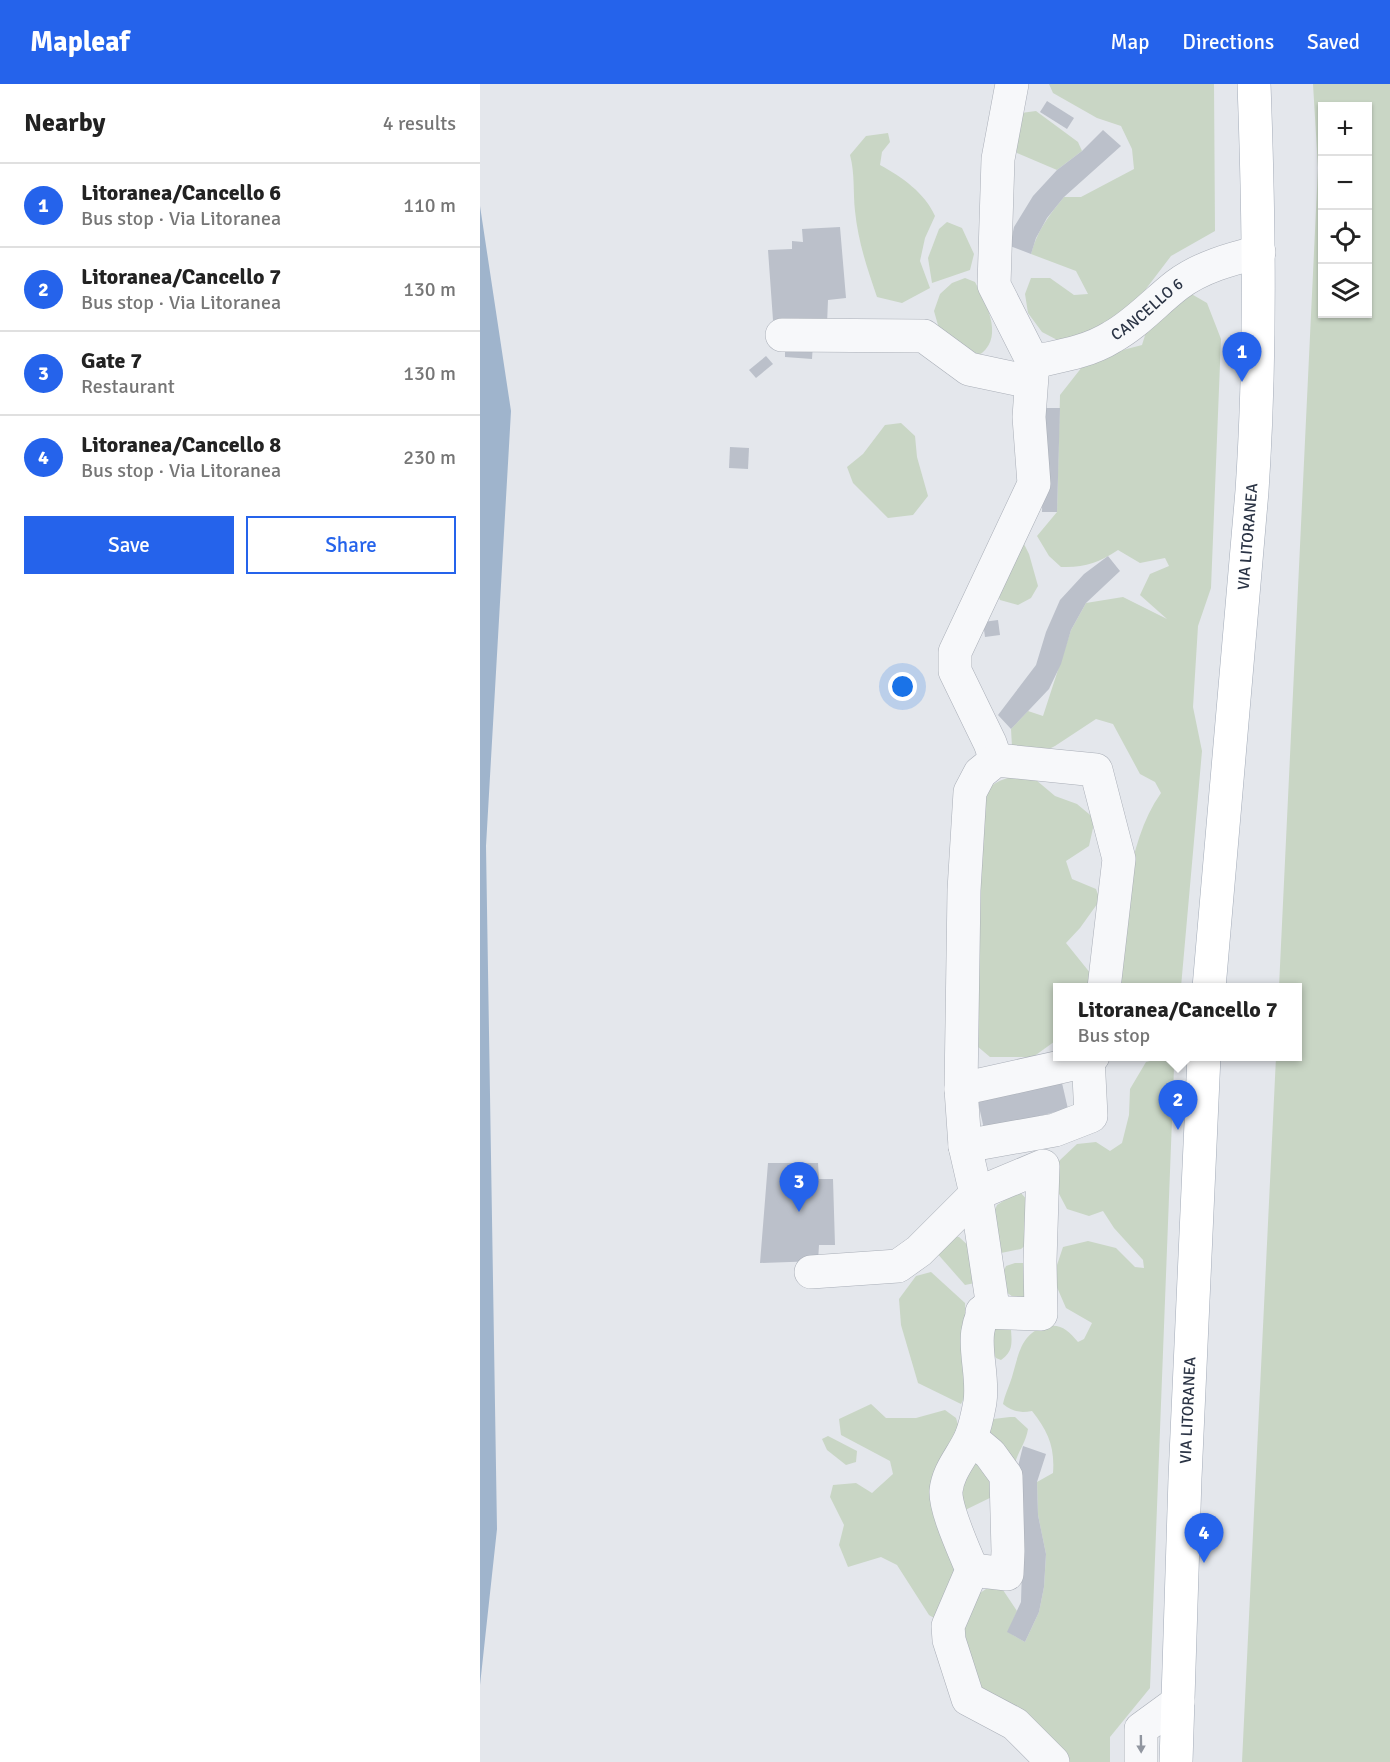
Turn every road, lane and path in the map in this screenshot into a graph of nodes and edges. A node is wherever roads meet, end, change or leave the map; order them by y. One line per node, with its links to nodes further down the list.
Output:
1 (1012, 84): 5 (lane)
2 (1254, 84): 3 (main road, VIA LITORANEA)
3 (1259, 252): 5 (lane, CANCELLO 6); 8 (main road, VIA LITORANEA)
4 (782, 335): 5 (lane)
5 (1032, 372): 6 (lane)
6 (996, 760): 7 (lane); 12 (lane)
7 (1104, 983)
8 (1209, 983)
9 (1077, 1061): 12 (lane)
10 (1089, 1061): 13 (lane)
11 (1204, 1061): 21 (main road, VIA LITORANEA)
12 (961, 1089): 14 (lane)
13 (1055, 1130): 14 (lane); 15 (lane)
14 (965, 1146): 16 (lane)
15 (1043, 1166): 16 (lane); 18 (lane)
16 (976, 1194): 17 (lane); 18 (lane)
17 (811, 1272)
18 (982, 1312): 19 (lane)
19 (971, 1438): 20 (lane); 20 (lane)
20 (972, 1570): 22 (lane)
21 (1178, 1702): 23 (lane, one-way to 23); 24 (main road, VIA LITORANEA)
22 (1049, 1761)
23 (1141, 1762)
24 (1176, 1762)

